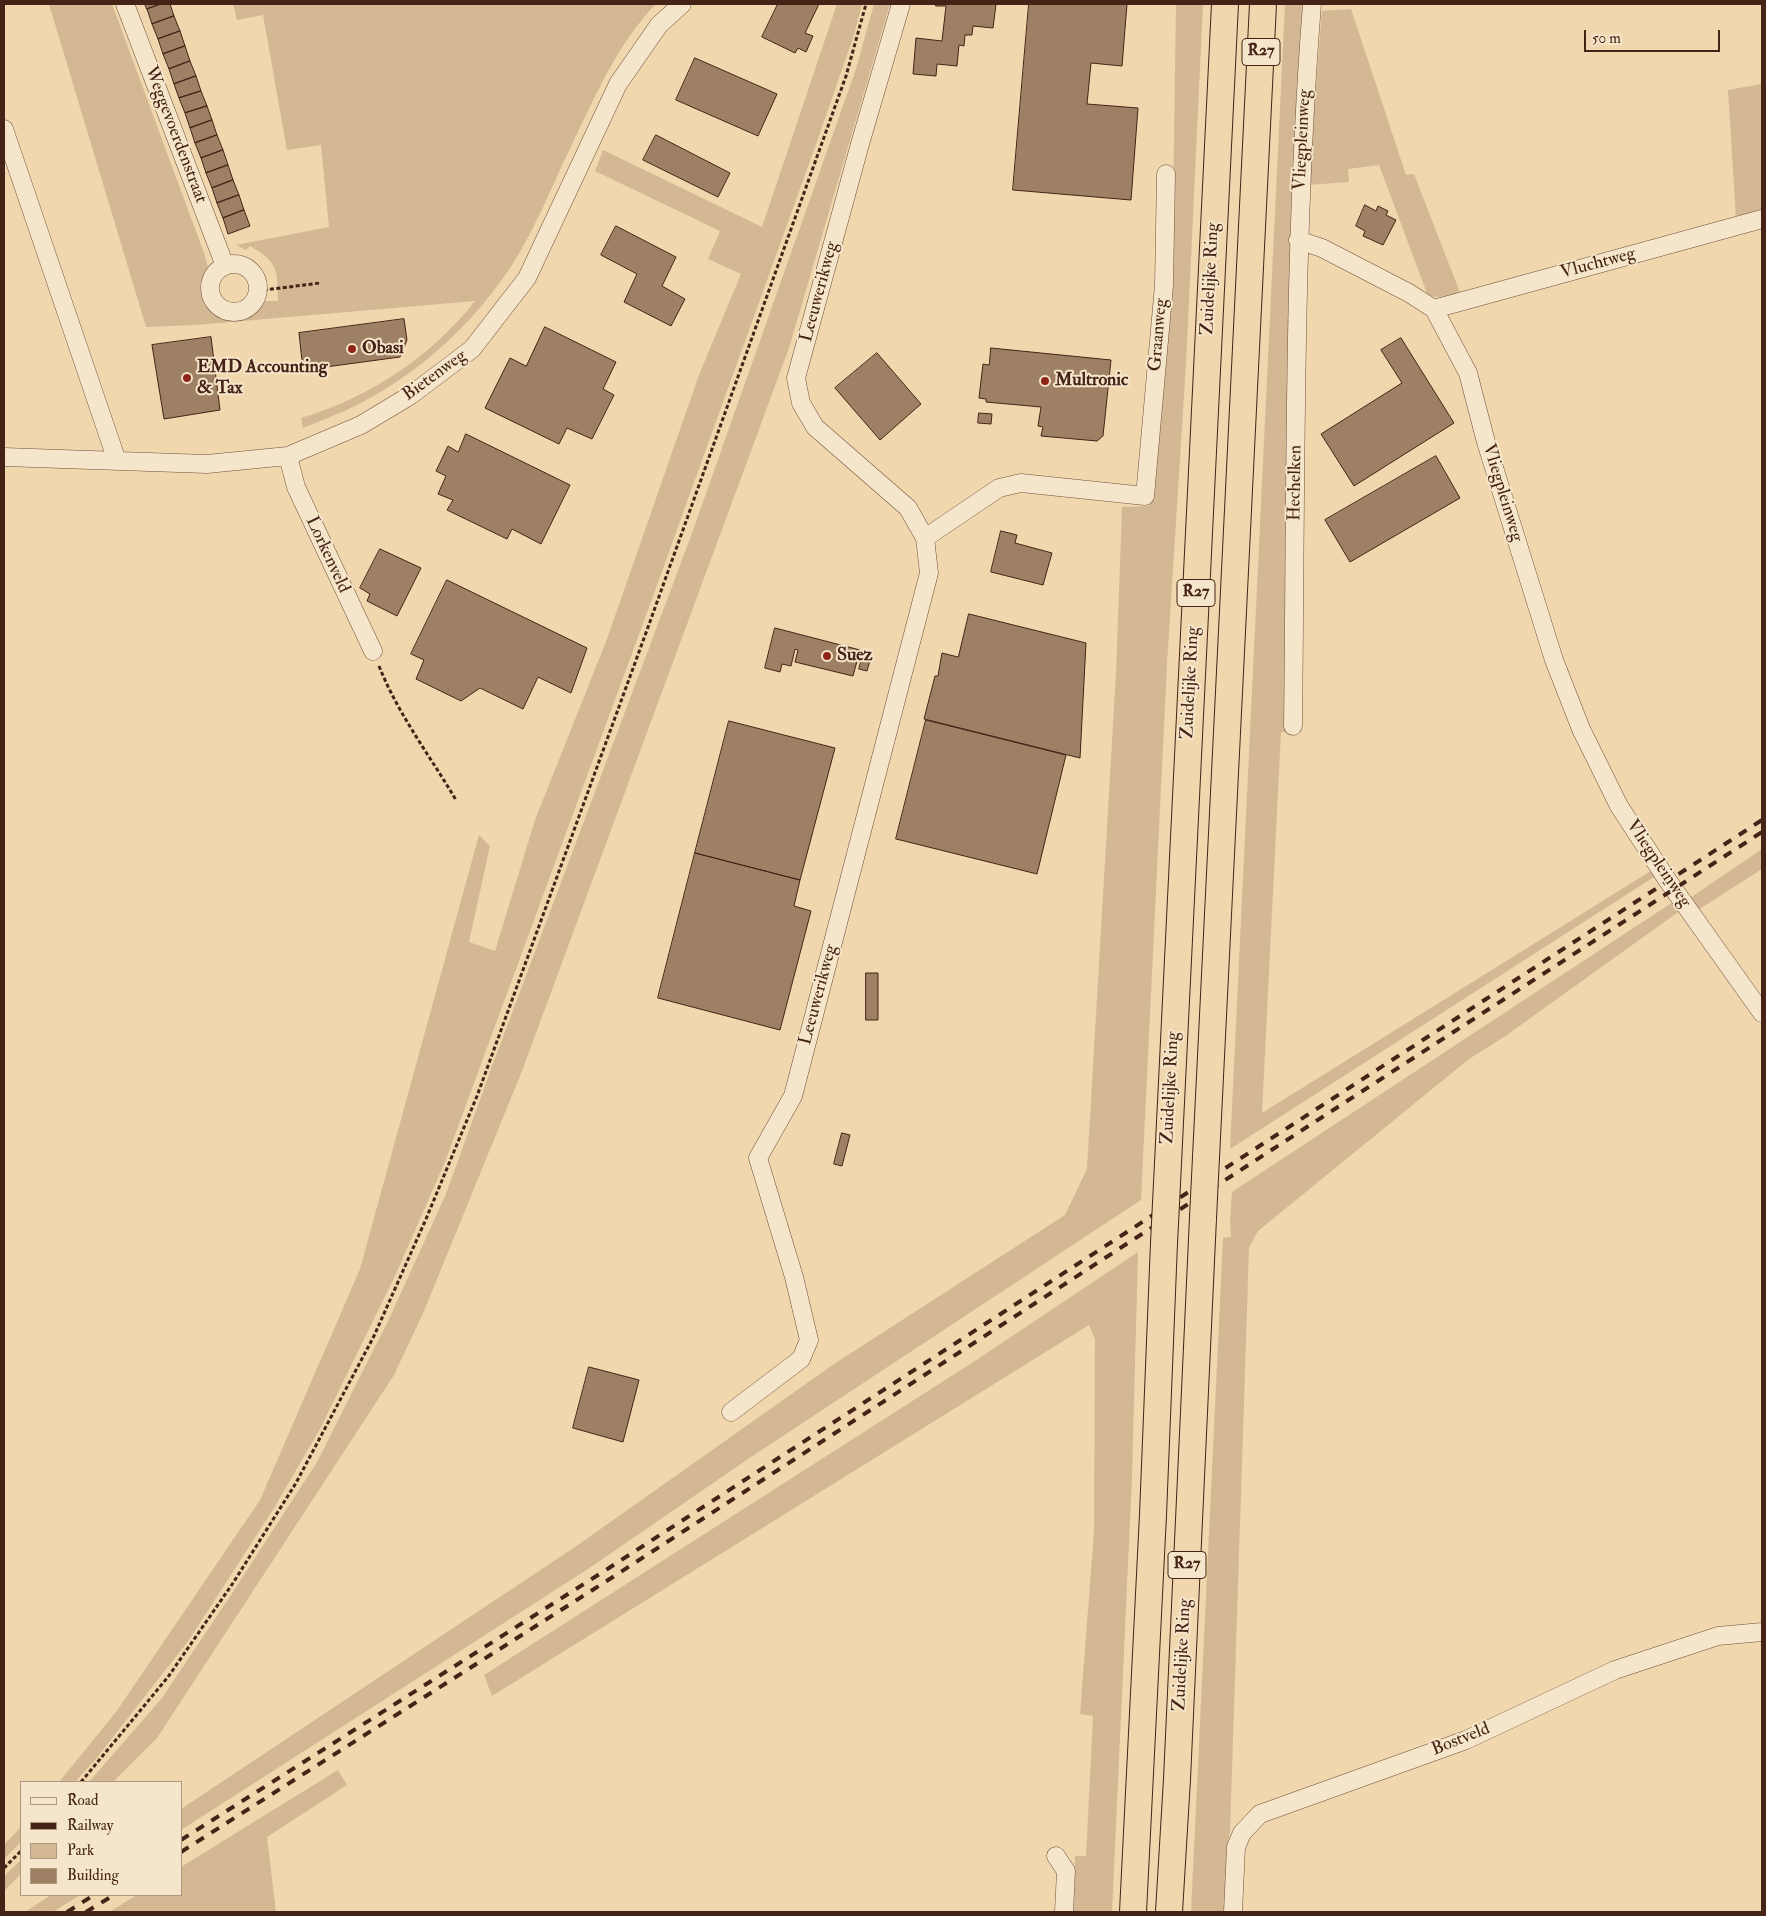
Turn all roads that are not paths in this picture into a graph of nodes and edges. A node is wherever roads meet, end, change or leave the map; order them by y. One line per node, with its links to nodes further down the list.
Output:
1 (125, 4): 11 (street, Weggevoerdenstraat)
2 (682, 4): 13 (street, Bietenweg)
3 (901, 4): 16 (street, Leeuwerikweg)
4 (1225, 4): 24 (highway, Zuidelijke Ring / R27, bridge)
5 (1263, 4): 25 (highway, Zuidelijke Ring / R27, bridge)
6 (1312, 4): 10 (street, Vliegpleinweg)
7 (4, 129): 15 (street)
8 (1166, 174): 16 (street, Graanweg)
9 (1762, 219): 12 (street, Vluchtweg)
10 (1298, 240): 12 (street); 18 (street, Hechelken)
11 (225, 266): 11 (street)
12 (1434, 309): 19 (street, Vliegpleinweg)
13 (288, 456): 15 (street, Bietenweg); 17 (street, Lorkenveld)
14 (4, 458): 15 (street, Bietenweg)
15 (117, 461)
16 (926, 538): 20 (street, Leeuwerikweg)
17 (373, 651)
18 (1293, 726)
19 (1762, 1013)
20 (732, 1412)
21 (1762, 1632): 26 (street, Bostveld)
22 (1056, 1856): 23 (street)
23 (1064, 1912)
24 (1133, 1912)
25 (1169, 1912)
26 (1233, 1912)

